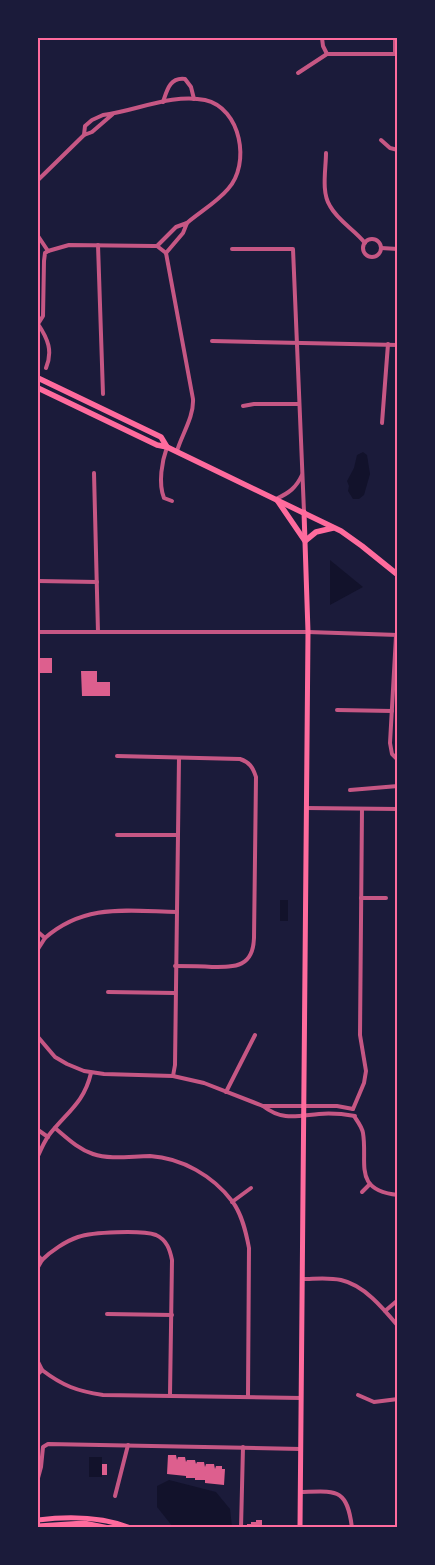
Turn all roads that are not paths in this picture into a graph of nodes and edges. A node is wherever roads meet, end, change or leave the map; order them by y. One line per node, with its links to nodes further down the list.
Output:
1 (322, 38): 3 (street)
2 (395, 38): 4 (street)
3 (327, 54): 4 (street); 5 (street)
4 (396, 54)
5 (298, 73)
6 (194, 99): 7 (street); 7 (street); 14 (street)
7 (163, 102): 8 (street)
8 (114, 113): 9 (street); 9 (street)
9 (84, 134): 13 (street)
10 (381, 140): 11 (street)
11 (398, 150)
12 (326, 153): 16 (street)
13 (38, 180)
14 (187, 223): 18 (street); 23 (street)
15 (38, 236): 22 (street)
16 (365, 243): 19 (street); 19 (street)
17 (98, 245): 18 (street); 22 (street); 34 (street)
18 (157, 246): 23 (street)
19 (381, 248): 21 (street)
20 (232, 249): 28 (street)
21 (398, 249)
22 (48, 251): 25 (street)
23 (166, 253): 39 (street)
24 (38, 283): 25 (street)
25 (44, 283): 26 (street)
26 (38, 324): 31 (street)
27 (212, 341): 28 (street)
28 (296, 343): 29 (street); 35 (street)
29 (388, 344): 30 (street); 37 (street)
30 (398, 345)
31 (46, 368)
32 (38, 378): 38 (main road)
33 (38, 388): 38 (main road)
34 (103, 394)
35 (299, 404): 36 (street); 41 (street)
36 (243, 406)
37 (382, 423)
38 (167, 447): 39 (main road); 43 (street)
39 (177, 451): 42 (main road)
40 (94, 473): 49 (street)
41 (303, 473): 42 (street); 44 (street)
42 (276, 498): 44 (main road); 46 (main road)
43 (172, 501)
44 (304, 512): 45 (main road); 46 (main road)
45 (335, 528): 46 (main road); 47 (main road)
46 (305, 540): 52 (main road)
47 (398, 575)
48 (38, 581): 49 (street)
49 (97, 582): 51 (street)
50 (38, 632): 51 (street)
51 (98, 632): 52 (street)
52 (308, 632): 53 (street); 61 (main road)
53 (397, 636): 55 (street)
54 (337, 710): 55 (street)
55 (392, 711): 58 (street)
56 (117, 756): 57 (street)
57 (179, 758): 65 (street); 72 (street)
58 (398, 760)
59 (398, 786): 60 (street)
60 (350, 790)
61 (306, 808): 62 (street); 81 (main road)
62 (362, 809): 63 (street); 66 (street)
63 (398, 810)
64 (117, 835): 65 (street)
65 (177, 836): 68 (street)
66 (361, 898): 67 (street); 82 (street)
67 (386, 898)
68 (177, 912): 70 (street); 72 (street)
69 (38, 932): 70 (street)
70 (45, 938): 71 (street)
71 (38, 949)
72 (175, 966): 74 (street)
73 (108, 992): 74 (street)
74 (175, 993): 78 (street)
75 (255, 1035): 79 (street)
76 (38, 1037): 77 (street)
77 (91, 1073): 78 (street); 85 (street)
78 (173, 1076): 79 (street)
79 (226, 1092): 80 (street)
80 (263, 1106): 81 (street); 83 (street)
81 (303, 1106): 82 (street); 83 (main road)
82 (352, 1109): 84 (street)
83 (304, 1116): 84 (street); 97 (main road)
84 (355, 1116): 89 (street)
85 (55, 1128): 87 (street); 93 (street)
86 (38, 1130): 87 (street)
87 (48, 1137): 88 (street)
88 (38, 1156)
89 (370, 1184): 91 (street); 92 (street)
90 (251, 1188): 93 (street)
91 (362, 1192)
92 (398, 1195)
93 (232, 1202): 108 (street)
94 (38, 1256): 95 (street)
95 (42, 1260): 96 (street); 101 (street)
96 (38, 1267)
97 (302, 1279): 99 (street); 109 (main road)
98 (398, 1300): 99 (street)
99 (385, 1311): 102 (street)
100 (107, 1314): 101 (street)
101 (172, 1315): 106 (street)
102 (398, 1326)
103 (38, 1362): 104 (street)
104 (42, 1370): 105 (street); 106 (street)
105 (38, 1374)
106 (170, 1395): 108 (street)
107 (358, 1395): 110 (street)
108 (248, 1396): 109 (street)
109 (301, 1398): 113 (main road)
110 (398, 1399)
111 (128, 1445): 112 (street); 114 (street); 116 (street)
112 (242, 1447): 113 (street); 121 (street)
113 (300, 1449): 115 (main road)
114 (38, 1478)
115 (300, 1492): 122 (main road); 123 (street)
116 (115, 1496)
117 (38, 1520): 120 (main road)
118 (38, 1526): 119 (main road)
119 (110, 1528)
120 (131, 1528)
121 (241, 1528)
122 (300, 1528)
123 (352, 1528)

